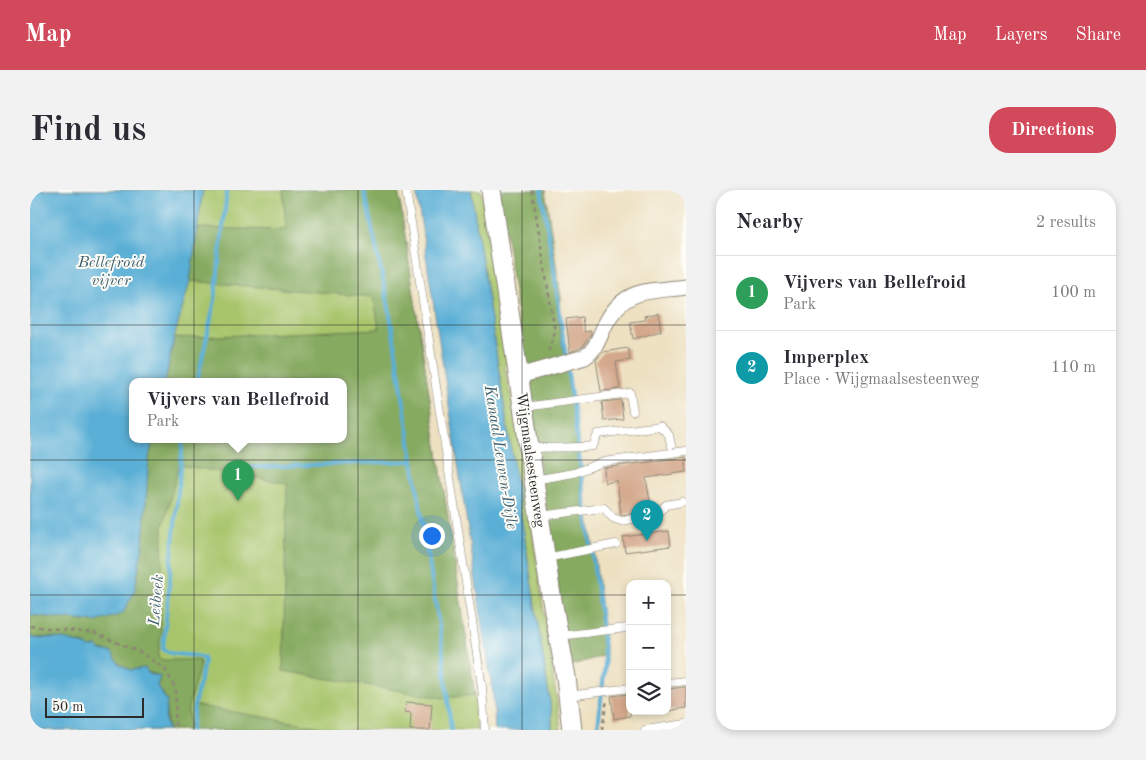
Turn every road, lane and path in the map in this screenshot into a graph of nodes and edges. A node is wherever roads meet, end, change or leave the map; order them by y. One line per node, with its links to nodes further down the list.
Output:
1 (406, 190): 27 (lane)
2 (491, 190): 6 (street, Wijgmaalsesteenweg)
3 (532, 190): 5 (path)
4 (686, 286): 5 (street)
5 (552, 366): 6 (street)
6 (519, 376): 7 (street, Wijgmaalsesteenweg)
7 (523, 407): 8 (lane); 10 (street, Wijgmaalsesteenweg)
8 (632, 411)
9 (671, 445): 10 (lane)
10 (529, 449): 12 (street, Wijgmaalsesteenweg)
11 (686, 451): 12 (lane)
12 (534, 480): 14 (street, Wijgmaalsesteenweg)
13 (682, 502): 14 (lane)
14 (539, 516): 16 (street, Wijgmaalsesteenweg)
15 (616, 544): 16 (lane)
16 (546, 558): 19 (street, Wijgmaalsesteenweg)
17 (30, 626): 26 (path)
18 (626, 628): 19 (lane)
19 (559, 636): 24 (street, Wijgmaalsesteenweg)
20 (686, 681): 21 (lane)
21 (671, 683)
22 (626, 689): 23 (lane)
23 (608, 691): 24 (lane); 29 (path)
24 (568, 696): 28 (street, Wijgmaalsesteenweg)
25 (686, 724): 30 (lane)
26 (175, 730)
27 (485, 730)
28 (572, 730)
29 (602, 730)
30 (646, 730)

